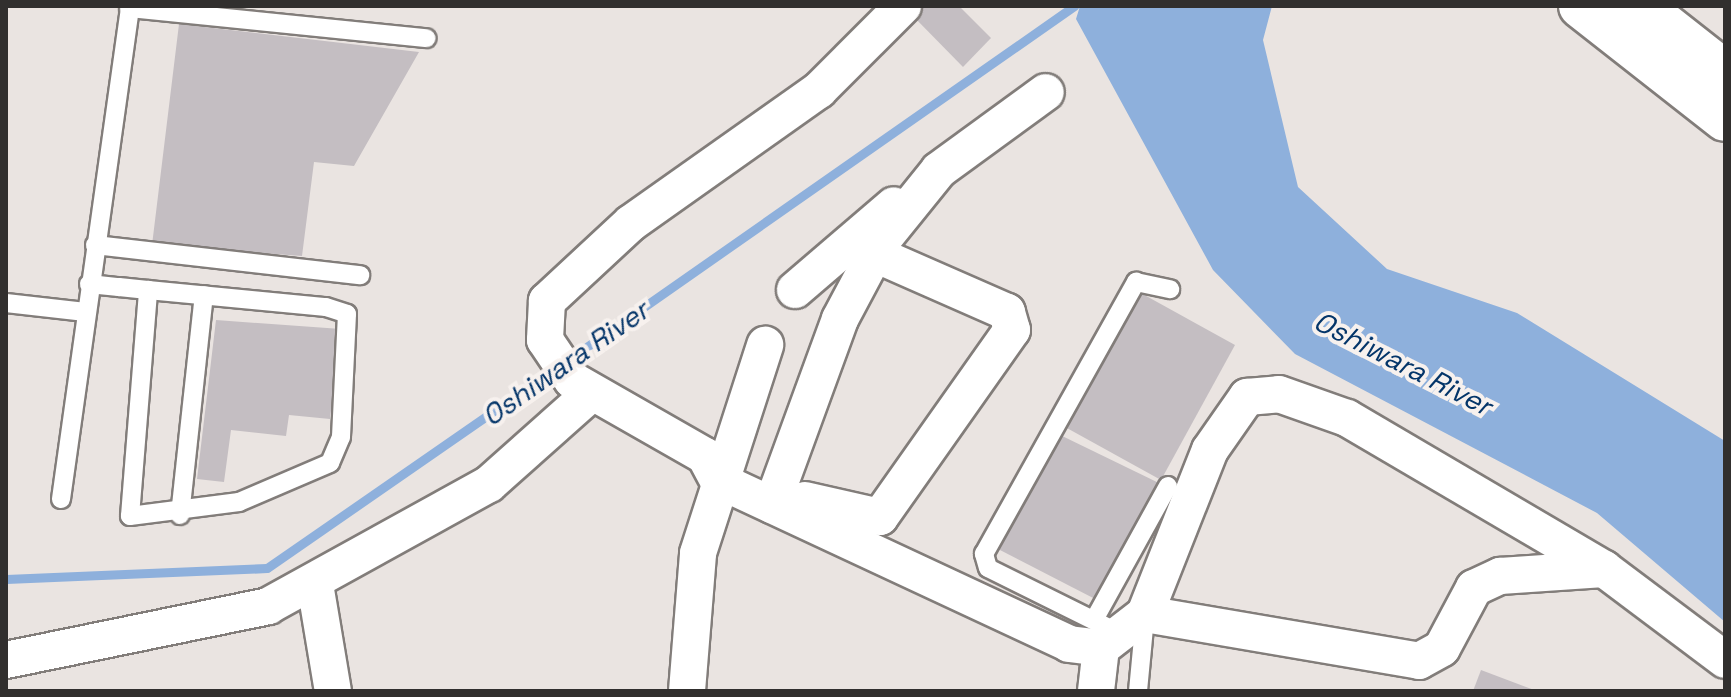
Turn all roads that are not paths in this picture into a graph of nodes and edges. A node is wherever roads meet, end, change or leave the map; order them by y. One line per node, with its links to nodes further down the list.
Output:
1 (903, 6): 21 (street)
2 (1581, 6): 8 (main road)
3 (1640, 6): 6 (main road)
4 (130, 7): 5 (lane); 10 (lane)
5 (426, 38)
6 (1725, 73)
7 (1046, 92): 9 (street)
8 (1725, 119)
9 (939, 170): 11 (street); 16 (street)
10 (95, 245): 12 (lane); 13 (lane)
11 (875, 254): 24 (street); 24 (street)
12 (360, 275)
13 (89, 284): 15 (lane); 19 (lane)
14 (1170, 289): 29 (lane)
15 (148, 290): 17 (lane); 26 (lane)
16 (795, 290)
17 (204, 295): 26 (lane); 26 (lane)
18 (6, 303): 19 (lane)
19 (85, 312): 25 (lane)
20 (765, 345): 22 (street)
21 (581, 387): 22 (street); 28 (street)
22 (718, 480): 24 (street); 33 (street)
23 (1168, 486): 29 (lane)
24 (774, 498): 29 (street)
25 (61, 499)
26 (180, 515)
27 (1604, 569): 29 (street); 29 (street); 31 (street)
28 (315, 584): 30 (street); 32 (street)
29 (1116, 629): 34 (street); 35 (lane)
30 (6, 660)
31 (1725, 660)
32 (333, 691)
33 (687, 691)
34 (1096, 691)
35 (1138, 691)

